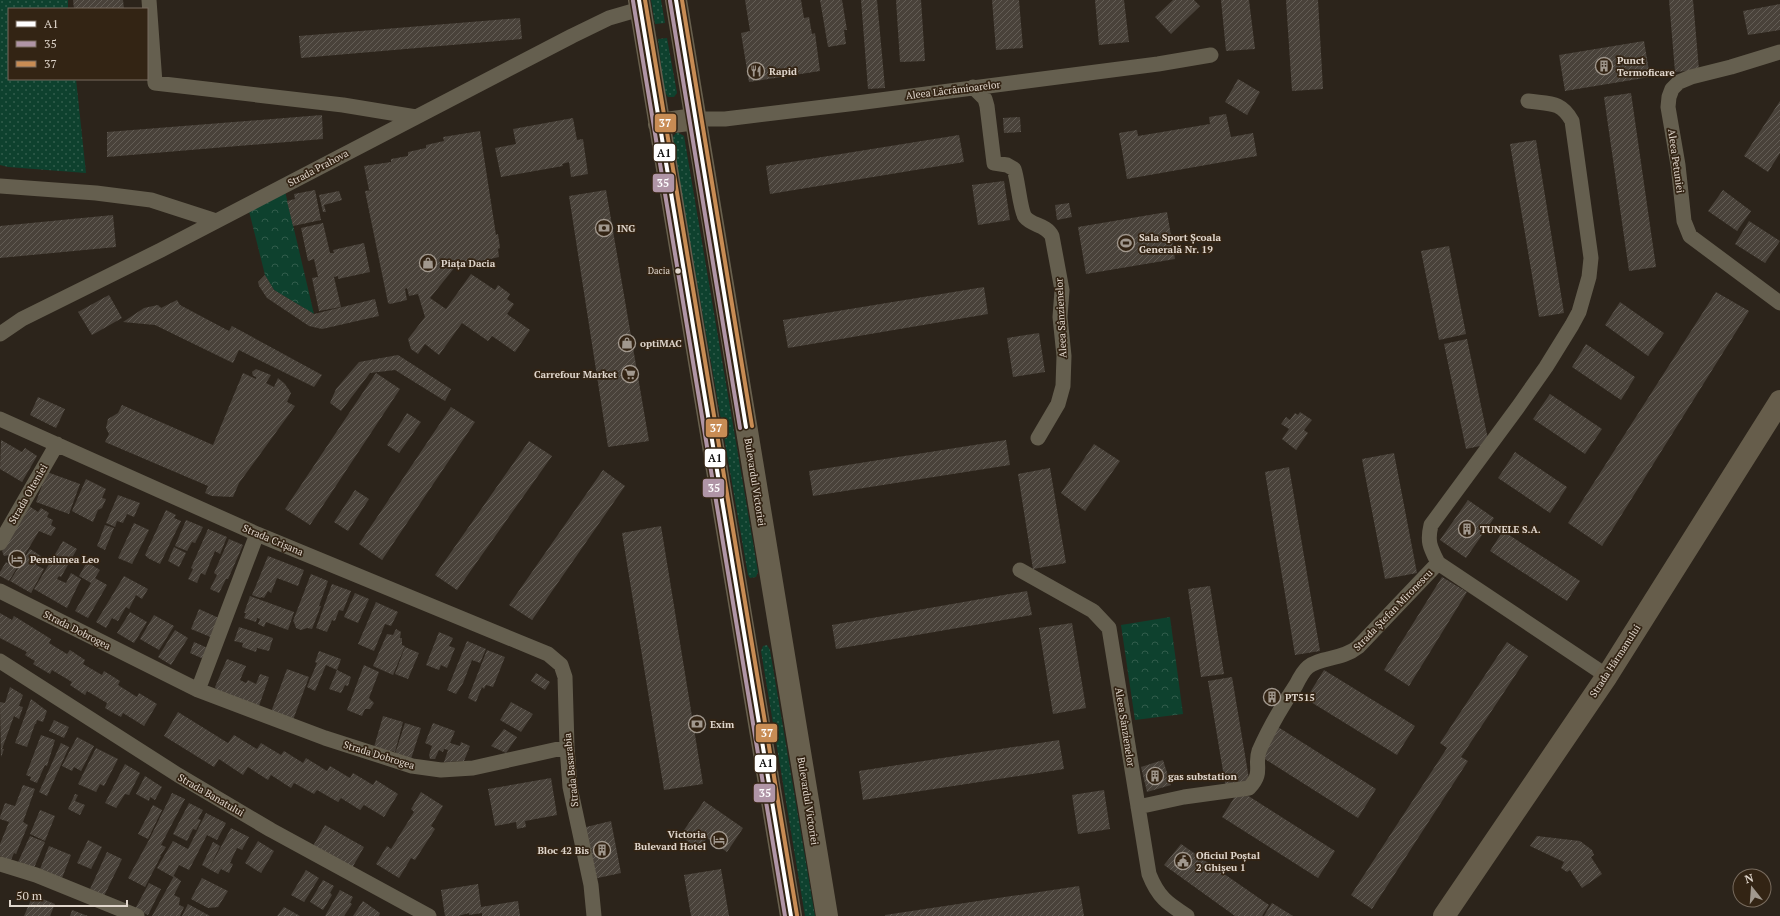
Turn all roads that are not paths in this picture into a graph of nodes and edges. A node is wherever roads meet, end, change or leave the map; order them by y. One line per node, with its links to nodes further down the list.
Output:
1 (149, 0): 8 (street)
2 (676, 0): 9 (main road, Bulevardul Victoriei)
3 (639, 5): 8 (street, Strada Prahova); 10 (main road)
4 (1780, 52): 13 (street, Aleea Petuniei)
5 (1211, 55): 6 (street, Aleea Lăcrămioarelor)
6 (973, 87): 9 (street, Aleea Lăcrămioarelor); 17 (street, Aleea Sânzienelor)
7 (1528, 101): 21 (street, Strada Ștefan Mironescu)
8 (416, 117): 12 (street, Strada Prahova)
9 (695, 119): 10 (main road); 24 (main road, Bulevardul Victoriei)
10 (660, 124): 25 (main road)
11 (0, 186): 12 (street)
12 (216, 221): 14 (street, Strada Prahova)
13 (1780, 303)
14 (0, 334)
15 (1780, 401): 28 (main road, Strada Hărmanului)
16 (0, 418): 18 (street, Strada Crișana)
17 (1038, 438)
18 (57, 444): 19 (street, Strada Crișana); 20 (street, Strada Olteniei)
19 (257, 534): 26 (street, Strada Crișana); 29 (street)
20 (0, 543)
21 (1438, 563): 28 (street, Strada Ștefan Mironescu); 31 (street, Strada Ștefan Mironescu)
22 (1020, 570): 31 (street, Aleea Sânzienelor)
23 (0, 591): 29 (street, Strada Dobrogea)
24 (774, 600): 25 (main road); 38 (main road, Bulevardul Victoriei)
25 (740, 606): 37 (main road)
26 (548, 654): 30 (street, Strada Basarabia)
27 (0, 661): 33 (street, Strada Banatului)
28 (1606, 676): 40 (main road, Strada Hărmanului)
29 (198, 690): 30 (street, Strada Dobrogea)
30 (567, 747): 36 (street, Strada Basarabia)
31 (1138, 807): 39 (street, Aleea Sânzienelor)
32 (0, 864): 34 (street)
33 (405, 910): 35 (street, Strada Banatului)
34 (133, 915)
35 (429, 916)
36 (594, 916)
37 (791, 916)
38 (827, 916)
39 (1187, 916)
40 (1444, 916)

